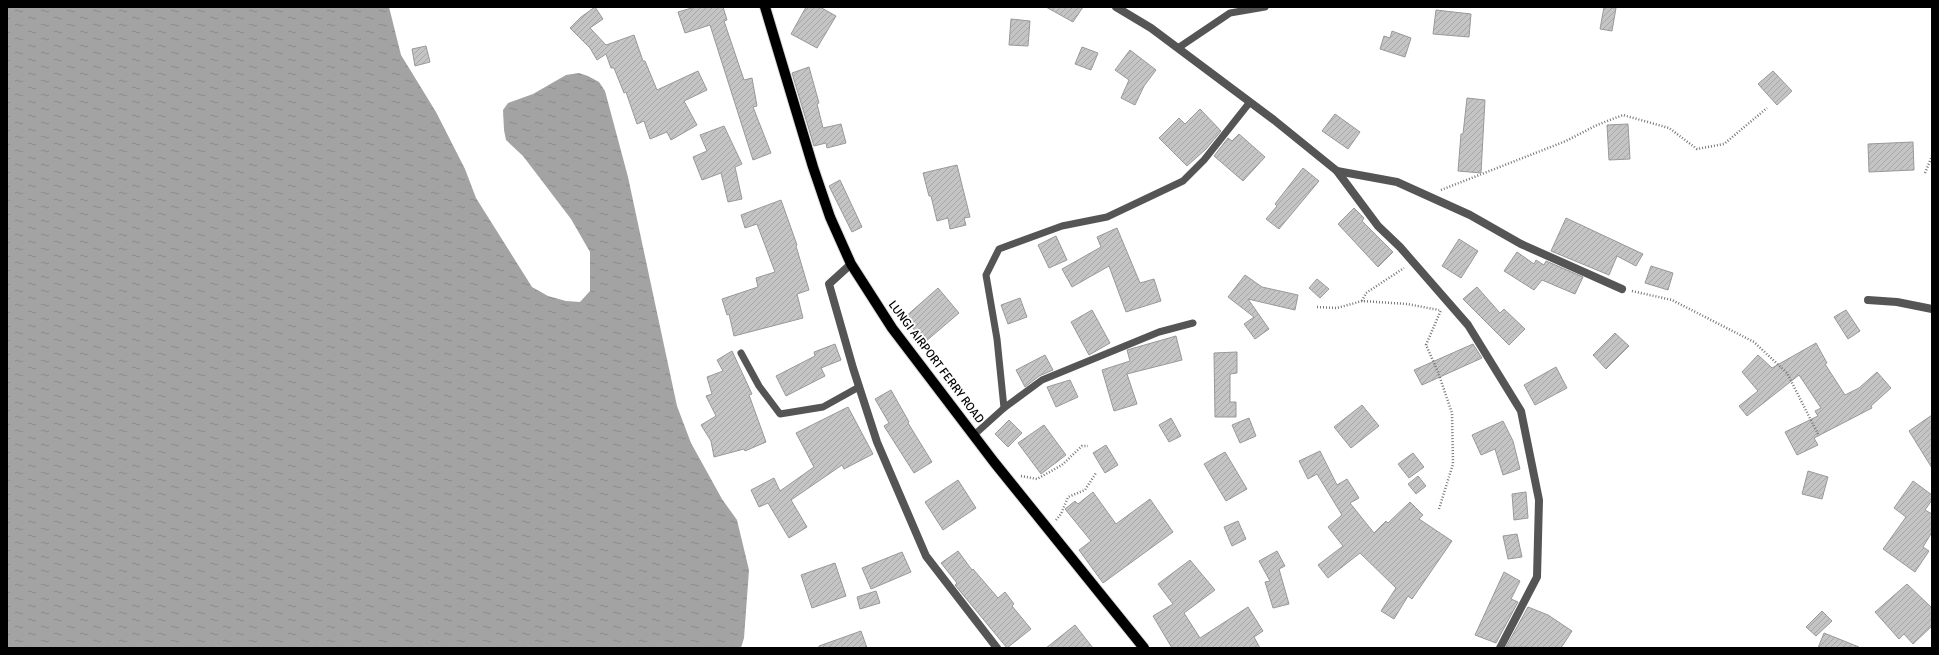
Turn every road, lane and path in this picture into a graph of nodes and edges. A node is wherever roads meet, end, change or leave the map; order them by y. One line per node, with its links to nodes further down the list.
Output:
1 (765, 7): 5 (main road, LUNGI AIRPORT FERRY ROAD)
2 (770, 7): 5 (lane)
3 (1116, 7): 6 (street)
4 (1265, 7): 6 (lane)
5 (767, 19): 14 (main road, LUNGI AIRPORT FERRY ROAD)
6 (1178, 48): 7 (street)
7 (1250, 102): 10 (street); 25 (lane)
8 (1767, 108): 12 (path)
9 (1932, 156): 11 (path)
10 (1337, 171): 12 (street); 13 (street)
11 (1925, 173)
12 (1426, 195): 15 (street)
13 (1413, 263): 17 (path); 21 (street)
14 (852, 264): 24 (street); 26 (main road, LUNGI AIRPORT FERRY ROAD)
15 (1622, 289): 27 (path)
16 (1868, 300): 19 (street)
17 (1362, 301): 18 (path); 20 (path)
18 (1317, 307)
19 (1932, 309)
20 (1441, 310): 21 (path); 31 (path)
21 (1457, 313): 35 (street)
22 (1193, 323): 25 (lane)
23 (742, 353): 24 (lane)
24 (859, 387): 33 (street)
25 (1004, 408): 26 (lane)
26 (974, 435): 32 (main road, LUNGI AIRPORT FERRY ROAD)
27 (1819, 436)
28 (1088, 446): 30 (path)
29 (1096, 473): 32 (path)
30 (1019, 475)
31 (1439, 508)
32 (1049, 528): 34 (main road, LUNGI AIRPORT FERRY ROAD)
33 (997, 648)
34 (1144, 648)
35 (1500, 648)

